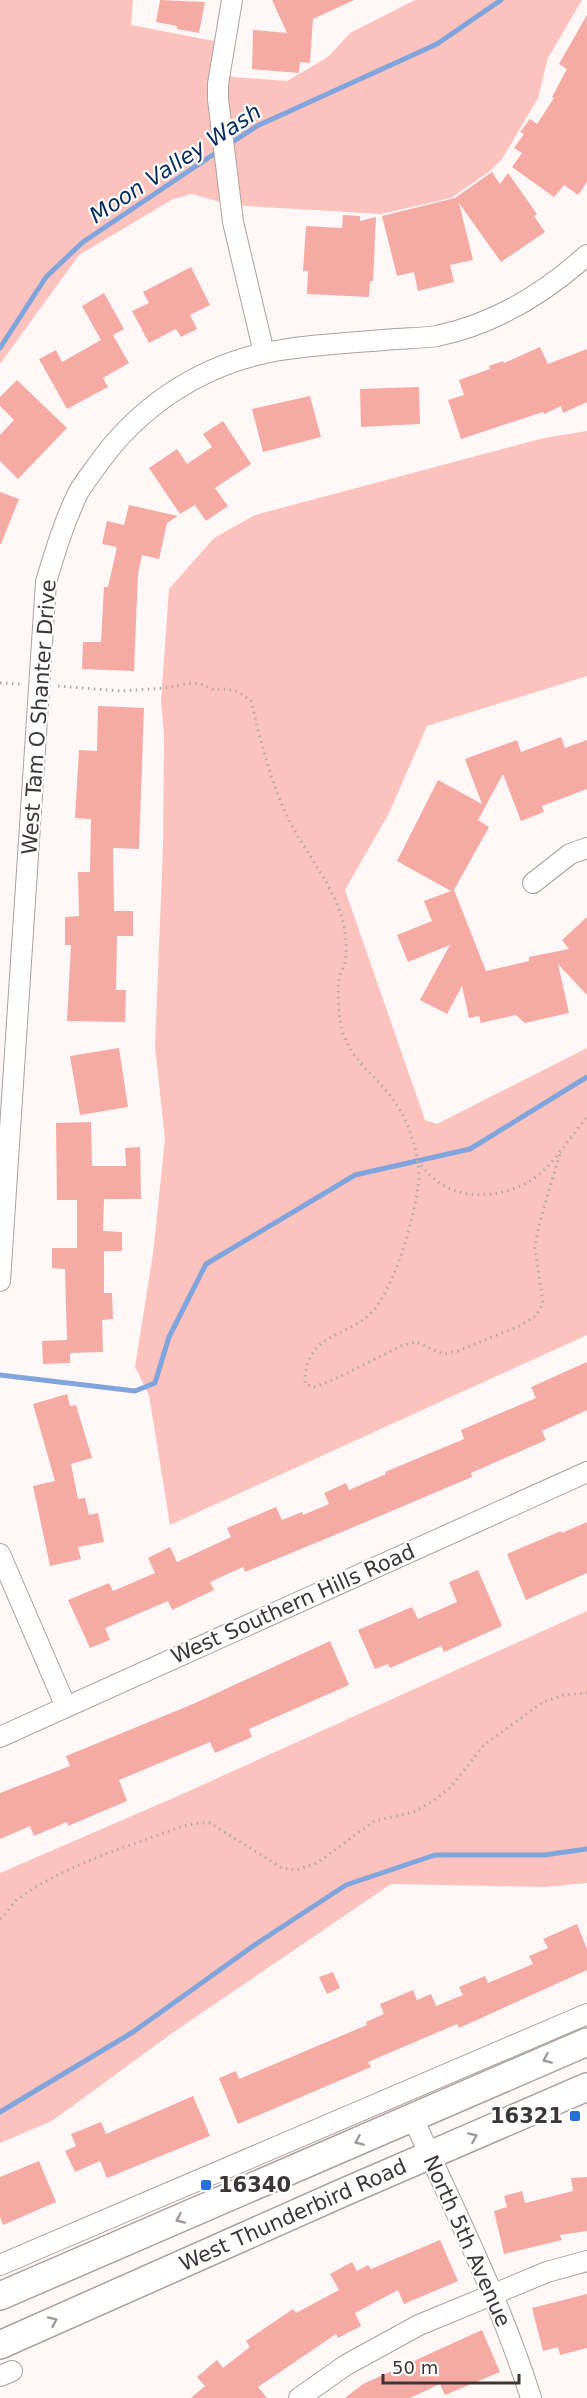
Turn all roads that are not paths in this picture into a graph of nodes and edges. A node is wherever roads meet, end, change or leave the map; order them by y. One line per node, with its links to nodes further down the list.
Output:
1 (232, 0): 3 (street)
2 (587, 255): 3 (street, West Tam O Shanter Drive)
3 (264, 353): 6 (street, West Tam O Shanter Drive)
4 (587, 848): 5 (street)
5 (533, 883)
6 (0, 1281)
7 (587, 1472): 9 (street, West Southern Hills Road)
8 (0, 1554): 9 (street)
9 (66, 1707): 10 (street, West Southern Hills Road)
10 (0, 1737)
11 (587, 2014): 15 (street)
12 (587, 2042): 14 (main road, West Thunderbird Road, one-way to 14)
13 (587, 2087): 16 (main road, West Thunderbird Road, one-way to 13)
14 (413, 2118): 16 (street, North 5th Avenue); 17 (main road, West Thunderbird Road, one-way to 17)
15 (314, 2130): 17 (street, West Thunderbird Road); 20 (street)
16 (430, 2155): 18 (main road, West Thunderbird Road); 21 (street, North 5th Avenue)
17 (325, 2156): 18 (main road); 22 (main road, West Thunderbird Road, one-way to 22)
18 (342, 2193): 23 (main road, West Thunderbird Road, one-way to 18)
19 (587, 2261): 21 (street)
20 (0, 2265)
21 (491, 2294): 24 (street); 25 (street, North 5th Avenue)
22 (0, 2296)
23 (0, 2345)
24 (299, 2398)
25 (531, 2398)

